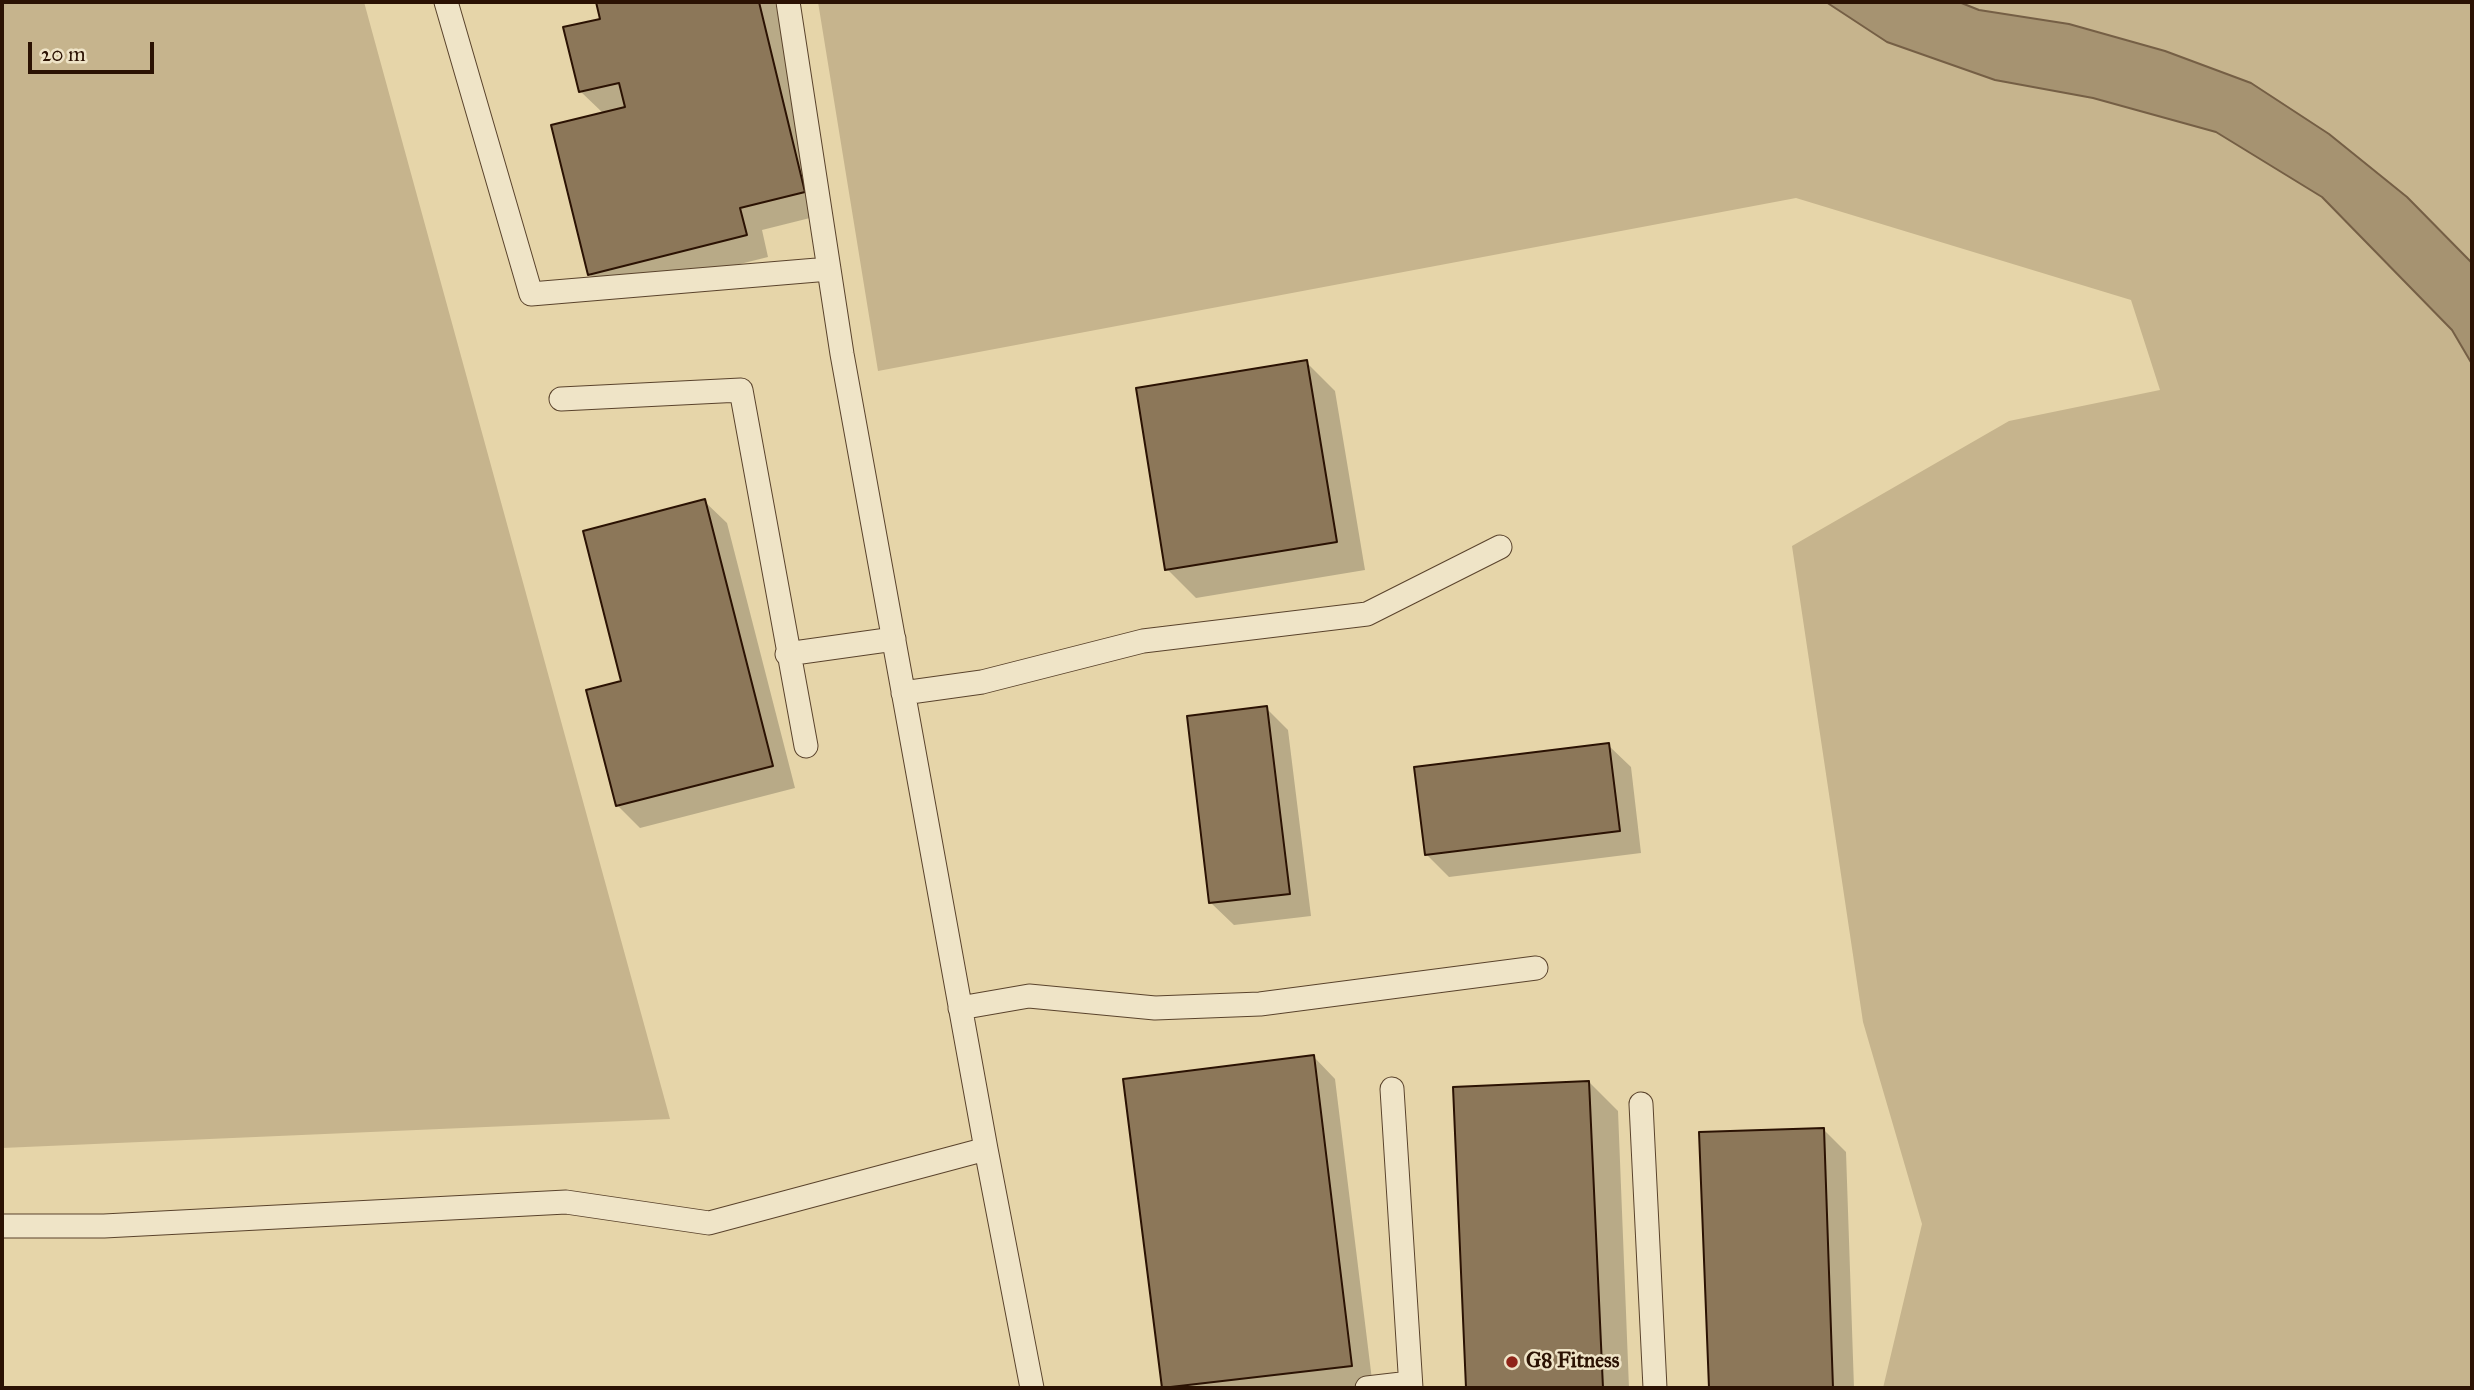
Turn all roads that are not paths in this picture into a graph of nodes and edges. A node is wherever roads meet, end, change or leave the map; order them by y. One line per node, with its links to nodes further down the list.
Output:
1 (446, 2): 3 (lane)
2 (788, 2): 3 (lane)
3 (829, 269): 6 (lane)
4 (561, 400): 7 (lane)
5 (1500, 547): 8 (lane)
6 (894, 639): 7 (lane); 8 (lane)
7 (787, 654): 9 (lane)
8 (903, 693): 11 (lane)
9 (806, 746)
10 (1536, 968): 11 (lane)
11 (960, 1008): 14 (lane)
12 (1392, 1089): 16 (lane)
13 (1641, 1104): 19 (lane)
14 (986, 1149): 15 (lane); 17 (lane)
15 (2, 1226)
16 (1410, 1386): 18 (lane)
17 (1032, 1388)
18 (1367, 1388)
19 (1655, 1388)

